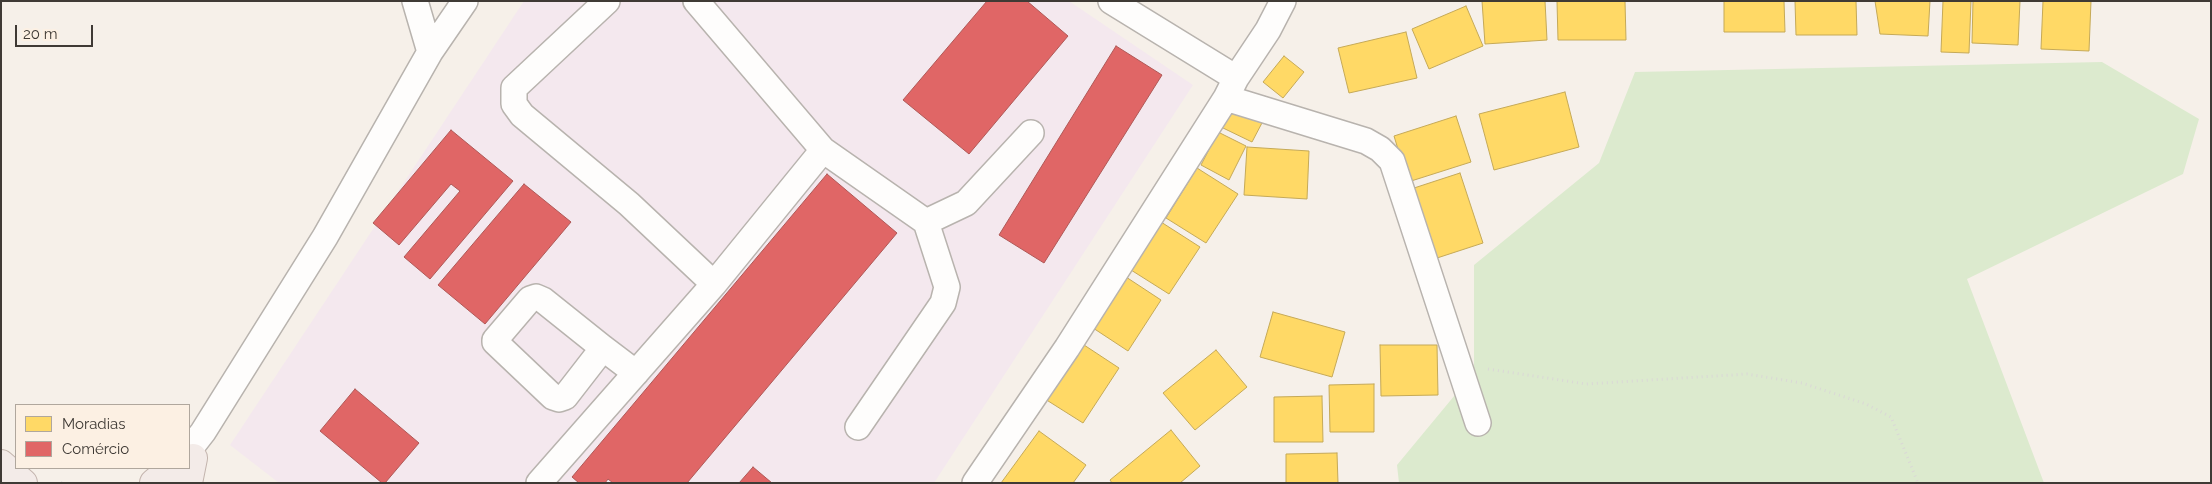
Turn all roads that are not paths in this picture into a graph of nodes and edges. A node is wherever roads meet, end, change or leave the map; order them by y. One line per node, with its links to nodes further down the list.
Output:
1 (415, 1): 7 (street)
2 (465, 1): 7 (street)
3 (607, 1): 12 (street)
4 (696, 1): 10 (street)
5 (1111, 1): 8 (street)
6 (1283, 1): 8 (street)
7 (430, 52): 17 (street)
8 (1231, 88): 15 (street); 27 (street)
9 (1031, 133): 11 (street)
10 (823, 150): 11 (street); 12 (street)
11 (926, 222): 16 (street)
12 (714, 284): 14 (street)
13 (603, 348): 14 (street)
14 (636, 373): 26 (street)
15 (1478, 423)
16 (858, 427)
17 (190, 456)
18 (1, 464): 22 (main road)
19 (175, 469): 23 (main road)
20 (179, 469): 24 (street)
21 (184, 469): 25 (street)
22 (23, 483)
23 (154, 483)
24 (166, 483)
25 (180, 483)
26 (539, 483)
27 (975, 483)

